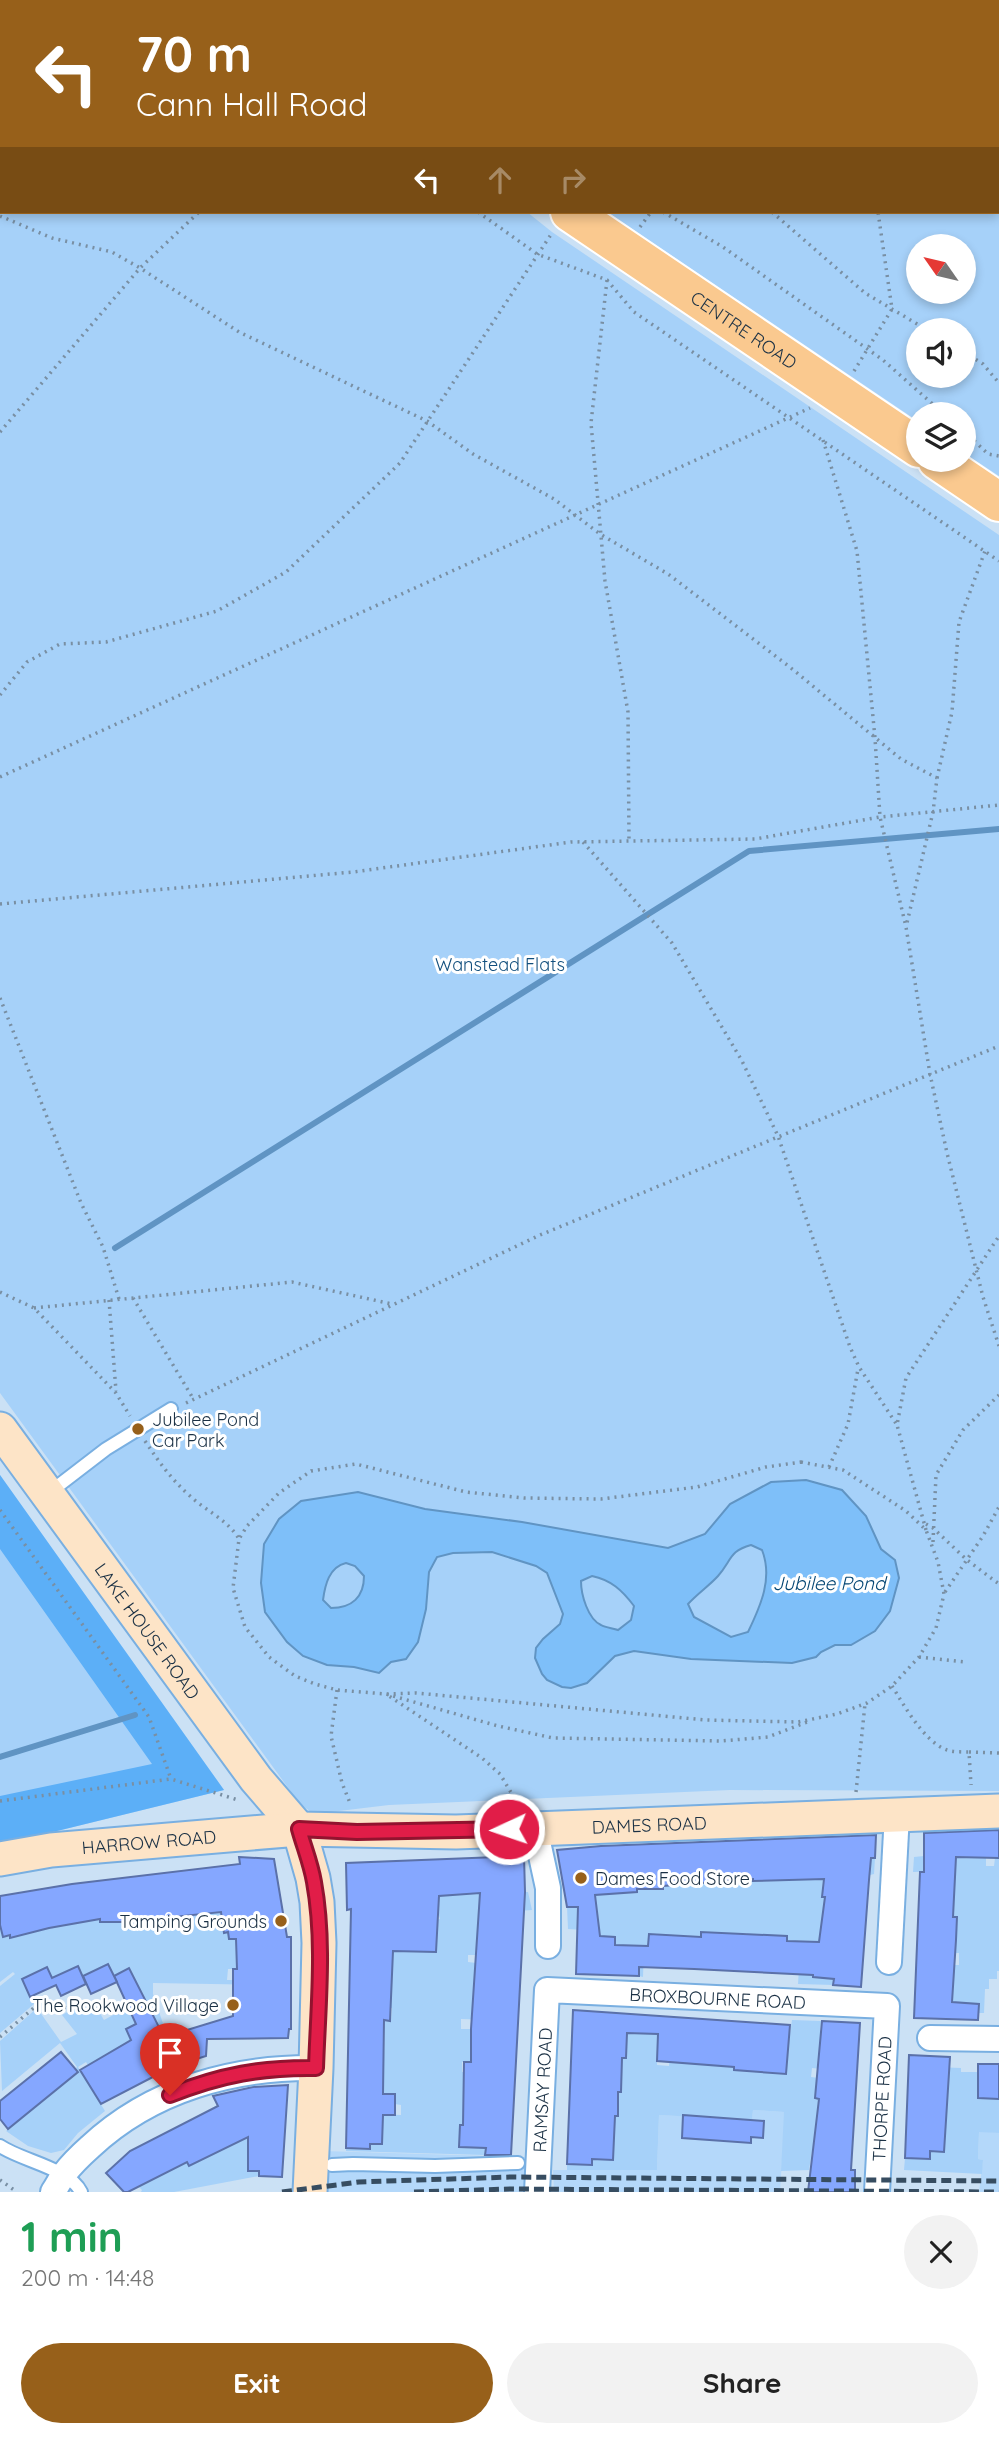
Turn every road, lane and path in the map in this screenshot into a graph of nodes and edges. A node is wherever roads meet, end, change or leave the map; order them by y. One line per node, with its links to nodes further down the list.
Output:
1 (197, 214): 9 (path)
2 (481, 214): 8 (path)
3 (666, 214): 13 (path)
4 (774, 214): 11 (path)
5 (878, 214): 11 (path)
6 (0, 216): 9 (path)
7 (561, 222): 8 (path); 16 (main road, CENTRE ROAD)
8 (537, 254): 10 (path); 19 (path)
9 (140, 268): 19 (path); 20 (path)
10 (607, 280): 18 (path); 27 (path)
11 (892, 309): 12 (path); 13 (path)
12 (907, 318)
13 (867, 349): 16 (path); 17 (path)
14 (976, 360): 15 (path)
15 (999, 383)
16 (839, 395): 18 (path); 21 (main road, CENTRE ROAD)
17 (930, 402)
18 (789, 417): 22 (path); 27 (path)
19 (428, 421): 28 (path); 32 (path)
20 (0, 432)
21 (906, 439)
22 (823, 440): 30 (path); 33 (path)
23 (976, 442): 24 (path)
24 (999, 456)
25 (955, 472): 26 (main road)
26 (999, 502)
27 (597, 505): 28 (path); 29 (path)
28 (575, 515): 29 (path); 34 (path)
29 (600, 534): 33 (path); 39 (path)
30 (985, 551): 31 (path); 35 (path)
31 (999, 561)
32 (0, 695)
33 (875, 738): 35 (path); 38 (path)
34 (0, 778)
35 (937, 778): 37 (path)
36 (999, 805): 37 (path)
37 (933, 812): 38 (path); 42 (path)
38 (880, 817): 39 (path); 42 (path)
39 (629, 841): 40 (path)
40 (583, 842): 41 (path); 46 (path)
41 (0, 904)
42 (906, 927): 45 (path)
43 (0, 998): 51 (path)
44 (999, 1046): 45 (path)
45 (930, 1074): 46 (path); 48 (path)
46 (778, 1136): 53 (path); 56 (path)
47 (999, 1236): 48 (path)
48 (977, 1270): 55 (path); 62 (path)
49 (0, 1292): 54 (path)
50 (133, 1298): 51 (path); 53 (path); 59 (path)
51 (120, 1299): 52 (path)
52 (109, 1300): 54 (path); 57 (path)
53 (392, 1304): 59 (path)
54 (34, 1308): 57 (path)
55 (999, 1346)
56 (859, 1367): 62 (path); 65 (path)
57 (116, 1393): 60 (path)
58 (999, 1395): 71 (path)
59 (194, 1400): 61 (path)
60 (125, 1408)
61 (171, 1409): 66 (lane)
62 (897, 1425): 70 (path)
63 (0, 1429): 66 (main road, LAKE HOUSE ROAD)
64 (152, 1451): 73 (path)
65 (829, 1467): 69 (path); 73 (path)
66 (47, 1495): 96 (main road, LAKE HOUSE ROAD)
67 (999, 1507): 75 (path)
68 (0, 1510): 87 (path)
69 (914, 1519): 70 (path); 72 (path)
70 (925, 1524): 71 (path); 72 (path)
71 (933, 1528): 74 (path); 75 (path)
72 (926, 1530): 74 (path)
73 (239, 1539): 81 (path)
74 (932, 1546): 77 (path)
75 (967, 1560): 76 (path); 77 (path)
76 (999, 1584)
77 (944, 1594): 78 (path)
78 (919, 1657): 79 (path); 80 (path)
79 (966, 1662)
80 (892, 1686): 83 (path); 85 (path)
81 (337, 1690): 82 (path); 92 (path)
82 (386, 1694): 84 (path); 84 (path); 95 (path)
83 (864, 1704): 84 (path); 89 (path)
84 (821, 1717)
85 (969, 1752): 86 (path); 88 (path)
86 (999, 1753)
87 (171, 1779): 90 (path); 91 (path)
88 (971, 1792)
89 (856, 1797)
90 (0, 1801)
91 (244, 1802)
92 (352, 1806)
93 (999, 1811): 94 (main road, DAMES ROAD)
94 (897, 1815): 95 (main road, DAMES ROAD); 99 (street)
95 (529, 1820): 96 (main road, DAMES ROAD); 98 (street)
96 (299, 1829): 97 (main road, HARROW ROAD); 106 (main road)
97 (0, 1859)
98 (548, 1946)
99 (889, 1962)
100 (547, 1990): 102 (street, BROXBOURNE ROAD); 114 (street, RAMSAY ROAD)
101 (108, 2004): 103 (path)
102 (887, 2006): 115 (street, THORPE ROAD)
103 (0, 2037)
104 (930, 2038): 105 (street)
105 (999, 2039)
106 (316, 2068): 111 (street); 113 (main road)
107 (0, 2146): 111 (lane)
108 (519, 2163): 109 (lane)
109 (332, 2165)
110 (0, 2180): 112 (path)
111 (65, 2186)
112 (17, 2192)
113 (310, 2192)
114 (537, 2192)
115 (877, 2192)

